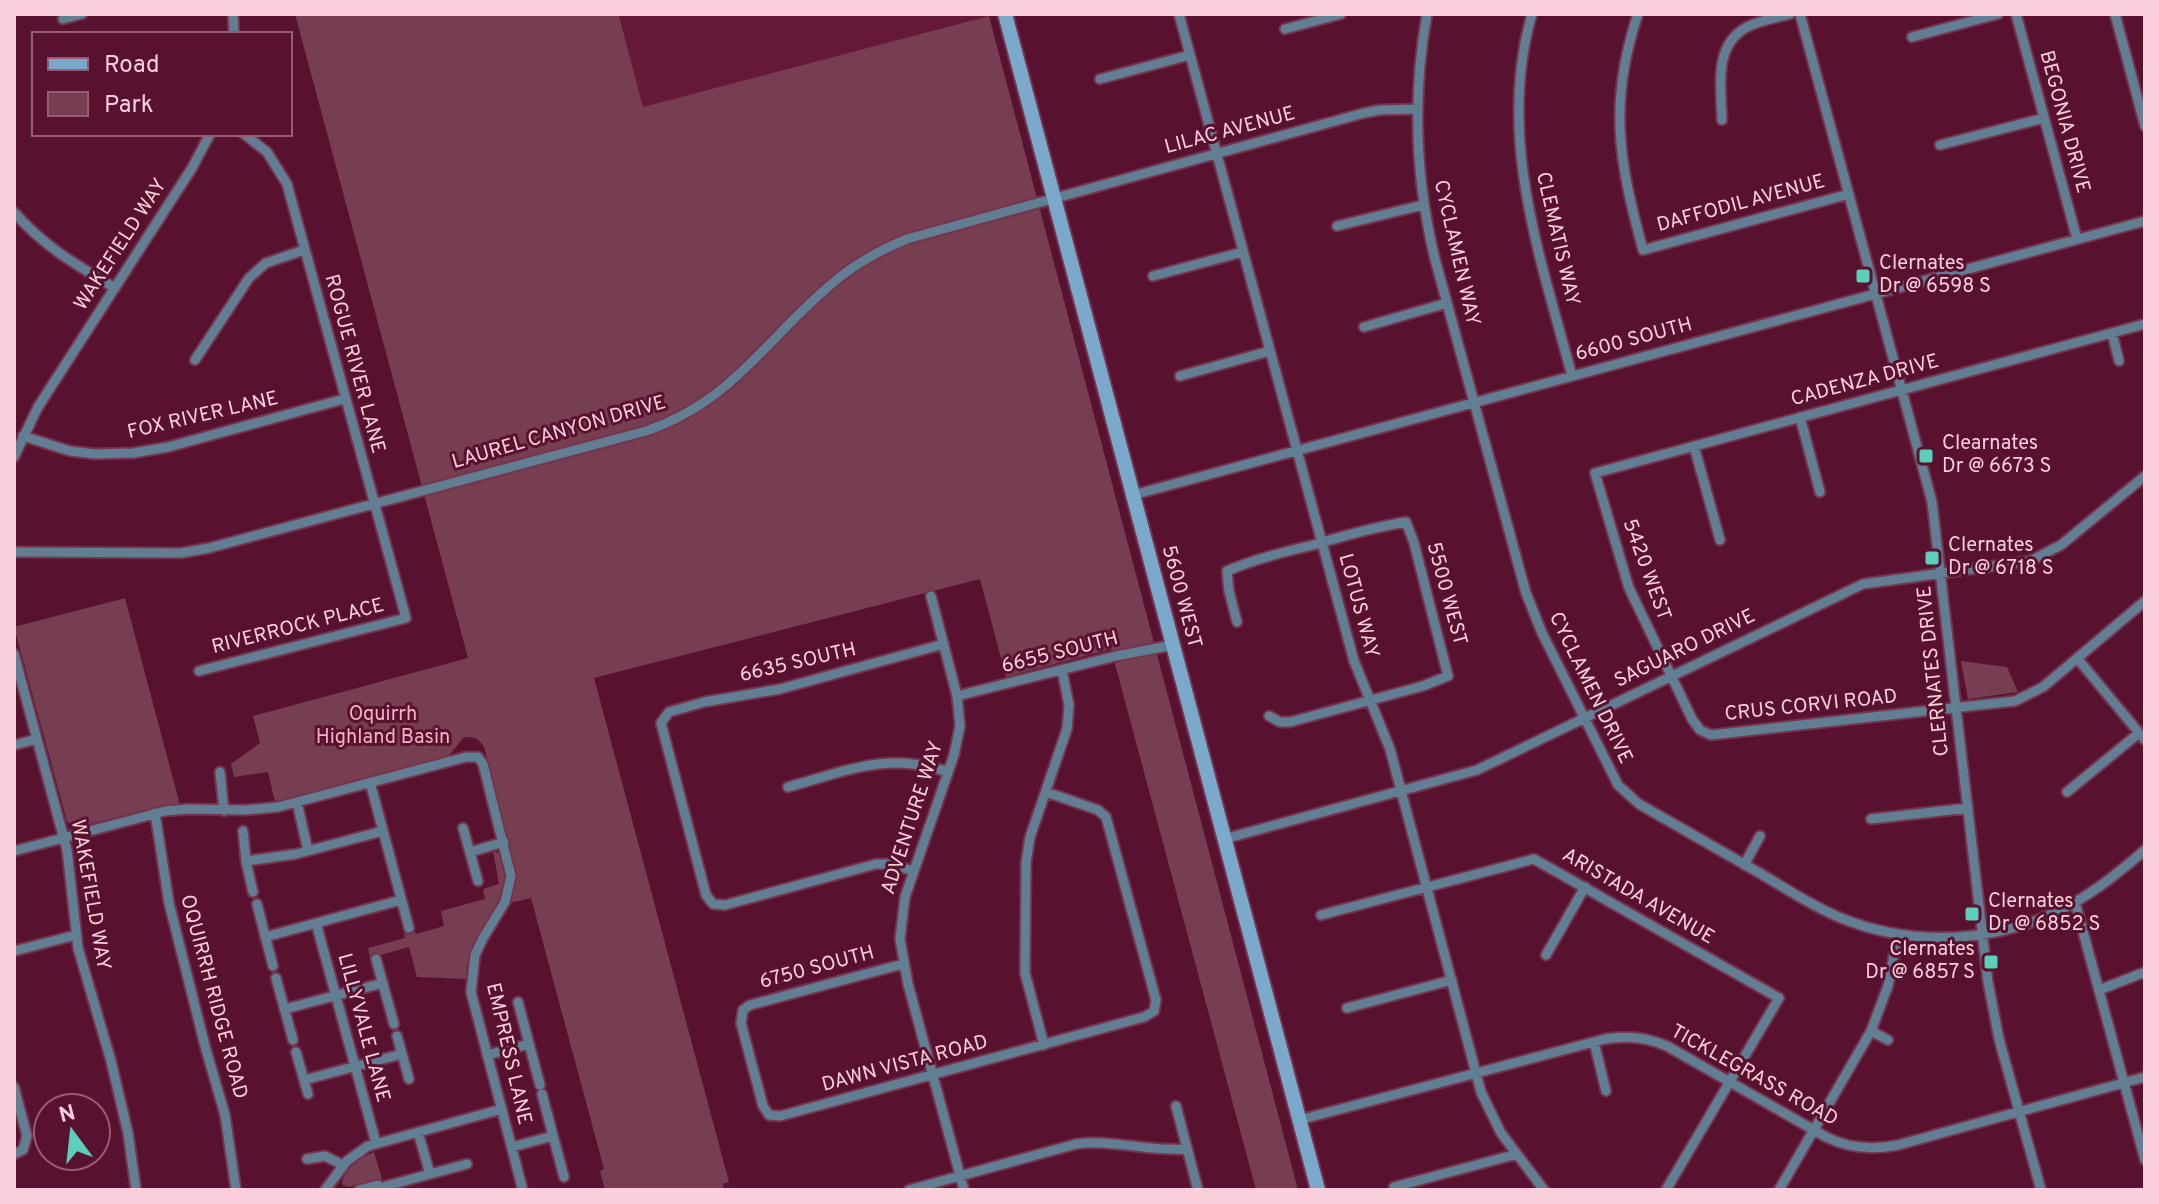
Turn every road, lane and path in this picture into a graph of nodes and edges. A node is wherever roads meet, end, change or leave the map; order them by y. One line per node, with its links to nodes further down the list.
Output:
1 (82, 14): 13 (street)
2 (1005, 14): 27 (main road, 5600 WEST)
3 (1179, 14): 16 (street, LOTUS WAY)
4 (1341, 14): 14 (street)
5 (1427, 14): 18 (street, CYCLAMEN WAY)
6 (1532, 14): 46 (street, CLEMATIS WAY)
7 (1638, 14): 26 (street, DAFFODIL AVENUE)
8 (1790, 14): 20 (street)
9 (1800, 14): 26 (street, CLERNATES DRIVE)
10 (1998, 14): 15 (street)
11 (2016, 14): 19 (street, BEGONIA DRIVE)
12 (2115, 14): 21 (street)
13 (63, 19)
14 (1285, 29)
15 (1912, 37)
16 (1190, 55): 17 (street); 25 (street, LOTUS WAY)
17 (1100, 79)
18 (1417, 109): 25 (street, LILAC AVENUE); 28 (street, CYCLAMEN WAY)
19 (2044, 118): 24 (street); 32 (street, BEGONIA DRIVE)
20 (1722, 120)
21 (2145, 126)
22 (209, 136): 36 (street, WAKEFIELD WAY)
23 (247, 136): 33 (street, ROGUE RIVER LANE)
24 (1940, 145)
25 (1216, 153): 27 (street, LILAC AVENUE); 34 (street, LOTUS WAY)
26 (1849, 194): 37 (street, CLERNATES DRIVE)
27 (1054, 198): 58 (main road, 5600 WEST); 59 (street, LAUREL CANYON DRIVE)
28 (1423, 205): 31 (street); 38 (street, CYCLAMEN WAY)
29 (14, 212): 36 (street)
30 (2145, 221): 32 (street, 6600 SOUTH)
31 (1337, 226)
32 (2077, 239): 37 (street, 6600 SOUTH)
33 (304, 250): 43 (street); 48 (street, ROGUE RIVER LANE)
34 (1243, 252): 35 (street); 42 (street, LOTUS WAY)
35 (1153, 276)
36 (115, 288): 51 (street, WAKEFIELD WAY)
37 (1876, 294): 46 (street, 6600 SOUTH); 47 (street, CLERNATES DRIVE)
38 (1447, 303): 40 (street); 49 (street, CYCLAMEN WAY)
39 (2145, 324): 41 (street, CADENZA DRIVE)
40 (1364, 327)
41 (2112, 333): 44 (street); 47 (street, CADENZA DRIVE)
42 (1270, 351): 45 (street); 53 (street, LOTUS WAY)
43 (195, 360)
44 (2119, 361)
45 (1180, 376)
46 (1572, 376): 49 (street, 6600 SOUTH)
47 (1902, 390): 50 (street, CADENZA DRIVE); 63 (street, CLERNATES DRIVE)
48 (344, 399): 51 (street, FOX RIVER LANE); 59 (street, ROGUE RIVER LANE)
49 (1474, 403): 53 (street, 6600 SOUTH); 79 (street, CYCLAMEN DRIVE)
50 (1800, 417): 52 (street, CADENZA DRIVE); 57 (street)
51 (23, 436): 54 (street, WAKEFIELD WAY)
52 (1694, 446): 55 (street, CADENZA DRIVE); 60 (street)
53 (1297, 451): 58 (street, 6600 SOUTH); 61 (street, LOTUS WAY)
54 (14, 457)
55 (1595, 473): 74 (street, 5420 WEST)
56 (2145, 476): 63 (street, SAGUARO DRIVE)
57 (1820, 492)
58 (1133, 495): 69 (main road, 5600 WEST)
59 (374, 504): 62 (street, LAUREL CANYON DRIVE); 66 (street, ROGUE RIVER LANE)
60 (1720, 540)
61 (1322, 542): 67 (street); 76 (street, LOTUS WAY); 76 (street, 5500 WEST)
62 (14, 552)
63 (1941, 574): 74 (street, SAGUARO DRIVE); 77 (street, CLERNATES DRIVE)
64 (931, 596): 68 (street, ADVENTURE WAY)
65 (2145, 601): 71 (street, CRUS CORVI ROAD)
66 (406, 618): 73 (street, RIVERROCK PLACE)
67 (1237, 622)
68 (944, 644): 75 (street, ADVENTURE WAY); 108 (street, 6635 SOUTH)
69 (1173, 645): 72 (street, 6655 SOUTH); 100 (main road, 5600 WEST)
70 (14, 654): 81 (street, WAKEFIELD WAY)
71 (2077, 658): 77 (street, CRUS CORVI ROAD); 80 (street)
72 (1062, 670): 75 (street, 6655 SOUTH); 87 (street)
73 (199, 671)
74 (1671, 676): 77 (street, CRUS CORVI ROAD); 79 (street, SAGUARO DRIVE)
75 (957, 696): 84 (street, ADVENTURE WAY)
76 (1371, 700): 78 (street); 88 (street, LOTUS WAY)
77 (1956, 708): 91 (street, CLERNATES DRIVE)
78 (1269, 716)
79 (1583, 718): 88 (street, SAGUARO DRIVE); 107 (street, CYCLAMEN DRIVE)
80 (2142, 736): 89 (street)
81 (37, 739): 82 (street); 99 (street, WAKEFIELD WAY)
82 (14, 745)
83 (220, 772): 92 (street)
84 (948, 772): 86 (street); 108 (street, ADVENTURE WAY)
85 (370, 782): 90 (street); 97 (street); 101 (street, EMPRESS LANE)
86 (788, 787)
87 (1046, 792): 145 (street); 145 (street, DAWN VISTA ROAD)
88 (1401, 792): 100 (street, SAGUARO DRIVE); 110 (street, LOTUS WAY)
89 (2067, 792)
90 (297, 802): 92 (street); 104 (street)
91 (1968, 808): 94 (street); 120 (street, CLERNATES DRIVE)
92 (224, 811): 93 (street)
93 (155, 813): 99 (street); 183 (street, OQUIRRH RIDGE ROAD)
94 (1871, 819)
95 (463, 828): 105 (street)
96 (243, 831): 106 (street)
97 (383, 831): 104 (street); 113 (street)
98 (1760, 836): 107 (street)
99 (63, 837): 103 (street); 121 (street, WAKEFIELD WAY)
100 (1224, 839): 163 (main road, 5600 WEST)
101 (504, 842): 105 (street); 148 (street, EMPRESS LANE)
102 (2145, 850): 114 (street, CYCLAMEN DRIVE)
103 (14, 851)
104 (308, 851): 106 (street)
105 (470, 852): 109 (street)
106 (246, 861): 112 (street)
107 (1744, 865): 119 (street, CYCLAMEN DRIVE)
108 (914, 871): 126 (street, ADVENTURE WAY)
109 (478, 881)
110 (1426, 887): 111 (street, ARISTADA AVENUE); 116 (street, ARISTADA AVENUE); 130 (street, LOTUS WAY)
111 (1585, 887): 124 (street); 155 (street, ARISTADA AVENUE)
112 (253, 892)
113 (401, 900): 117 (street); 118 (street)
114 (2075, 902): 120 (street, CYCLAMEN DRIVE); 132 (street)
115 (257, 904): 122 (street)
116 (1321, 915)
117 (316, 923): 122 (street); 133 (street, LILLYVALE LANE)
118 (409, 928)
119 (1898, 934): 120 (street, CYCLAMEN DRIVE); 139 (street)
120 (1982, 934): 162 (street, CLERNATES DRIVE)
121 (76, 935): 123 (street); 182 (street, WAKEFIELD WAY)
122 (265, 937): 127 (street)
123 (14, 951)
124 (1546, 955)
125 (376, 959): 131 (street)
126 (903, 964): 137 (street, 6750 SOUTH); 151 (street, ADVENTURE WAY)
127 (273, 966)
128 (2145, 972): 132 (street)
129 (276, 978): 136 (street)
130 (1452, 980): 135 (street); 150 (street, LOTUS WAY)
131 (383, 983): 133 (street); 138 (street)
132 (2099, 990): 156 (street)
133 (335, 996): 136 (street); 149 (street, LILLYVALE LANE)
134 (518, 1002): 144 (street)
135 (1347, 1008)
136 (285, 1009): 141 (street)
137 (742, 1012): 151 (street, DAWN VISTA ROAD)
138 (394, 1024)
139 (1871, 1031): 142 (street); 164 (street)
140 (397, 1036): 147 (street)
141 (293, 1040)
142 (1888, 1040)
143 (1594, 1042): 150 (street, TICKLEGRASS ROAD); 155 (street, TICKLEGRASS ROAD); 158 (street)
144 (529, 1044): 148 (street); 166 (street)
145 (1044, 1045): 151 (street, DAWN VISTA ROAD)
146 (296, 1052): 154 (street)
147 (402, 1054): 149 (street); 153 (street)
148 (487, 1055): 161 (street, EMPRESS LANE)
149 (355, 1066): 154 (street); 167 (street, LILLYVALE LANE)
150 (1477, 1073): 163 (street, TICKLEGRASS ROAD); 171 (street, LOTUS WAY)
151 (933, 1075): 177 (street, ADVENTURE WAY)
152 (2145, 1077): 156 (street, TICKLEGRASS ROAD)
153 (409, 1079)
154 (304, 1080): 159 (street)
155 (1730, 1082): 164 (street, TICKLEGRASS ROAD); 190 (street)
156 (2124, 1083): 162 (street, TICKLEGRASS ROAD); 173 (street)
157 (14, 1087): 170 (street)
158 (1606, 1091)
159 (308, 1094)
160 (1176, 1106): 169 (street)
161 (502, 1109): 165 (street); 168 (street, EMPRESS LANE)
162 (2019, 1111): 164 (street, TICKLEGRASS ROAD); 192 (street, CLERNATES DRIVE)
163 (1299, 1120): 188 (main road, 5600 WEST)
164 (1814, 1130): 191 (street)
165 (418, 1132): 167 (street); 176 (street)
166 (553, 1136): 168 (street); 178 (street)
167 (376, 1143): 175 (street)
168 (512, 1147): 180 (street, EMPRESS LANE)
169 (1187, 1149): 177 (street); 187 (street)
170 (14, 1154)
171 (1517, 1154): 181 (street); 189 (street, LOTUS WAY)
172 (307, 1159): 175 (street)
173 (2145, 1160)
174 (467, 1164): 176 (street)
175 (343, 1165): 179 (street)
176 (430, 1174): 184 (street)
177 (960, 1176): 185 (street); 186 (street, ADVENTURE WAY)
178 (564, 1177)
179 (332, 1187)
180 (522, 1187)
181 (1394, 1187)
182 (136, 1190)
183 (236, 1190)
184 (359, 1190)
185 (909, 1190)
186 (964, 1190)
187 (1198, 1190)
188 (1318, 1190)
189 (1544, 1190)
190 (1666, 1190)
191 (1779, 1190)
192 (2041, 1190)

